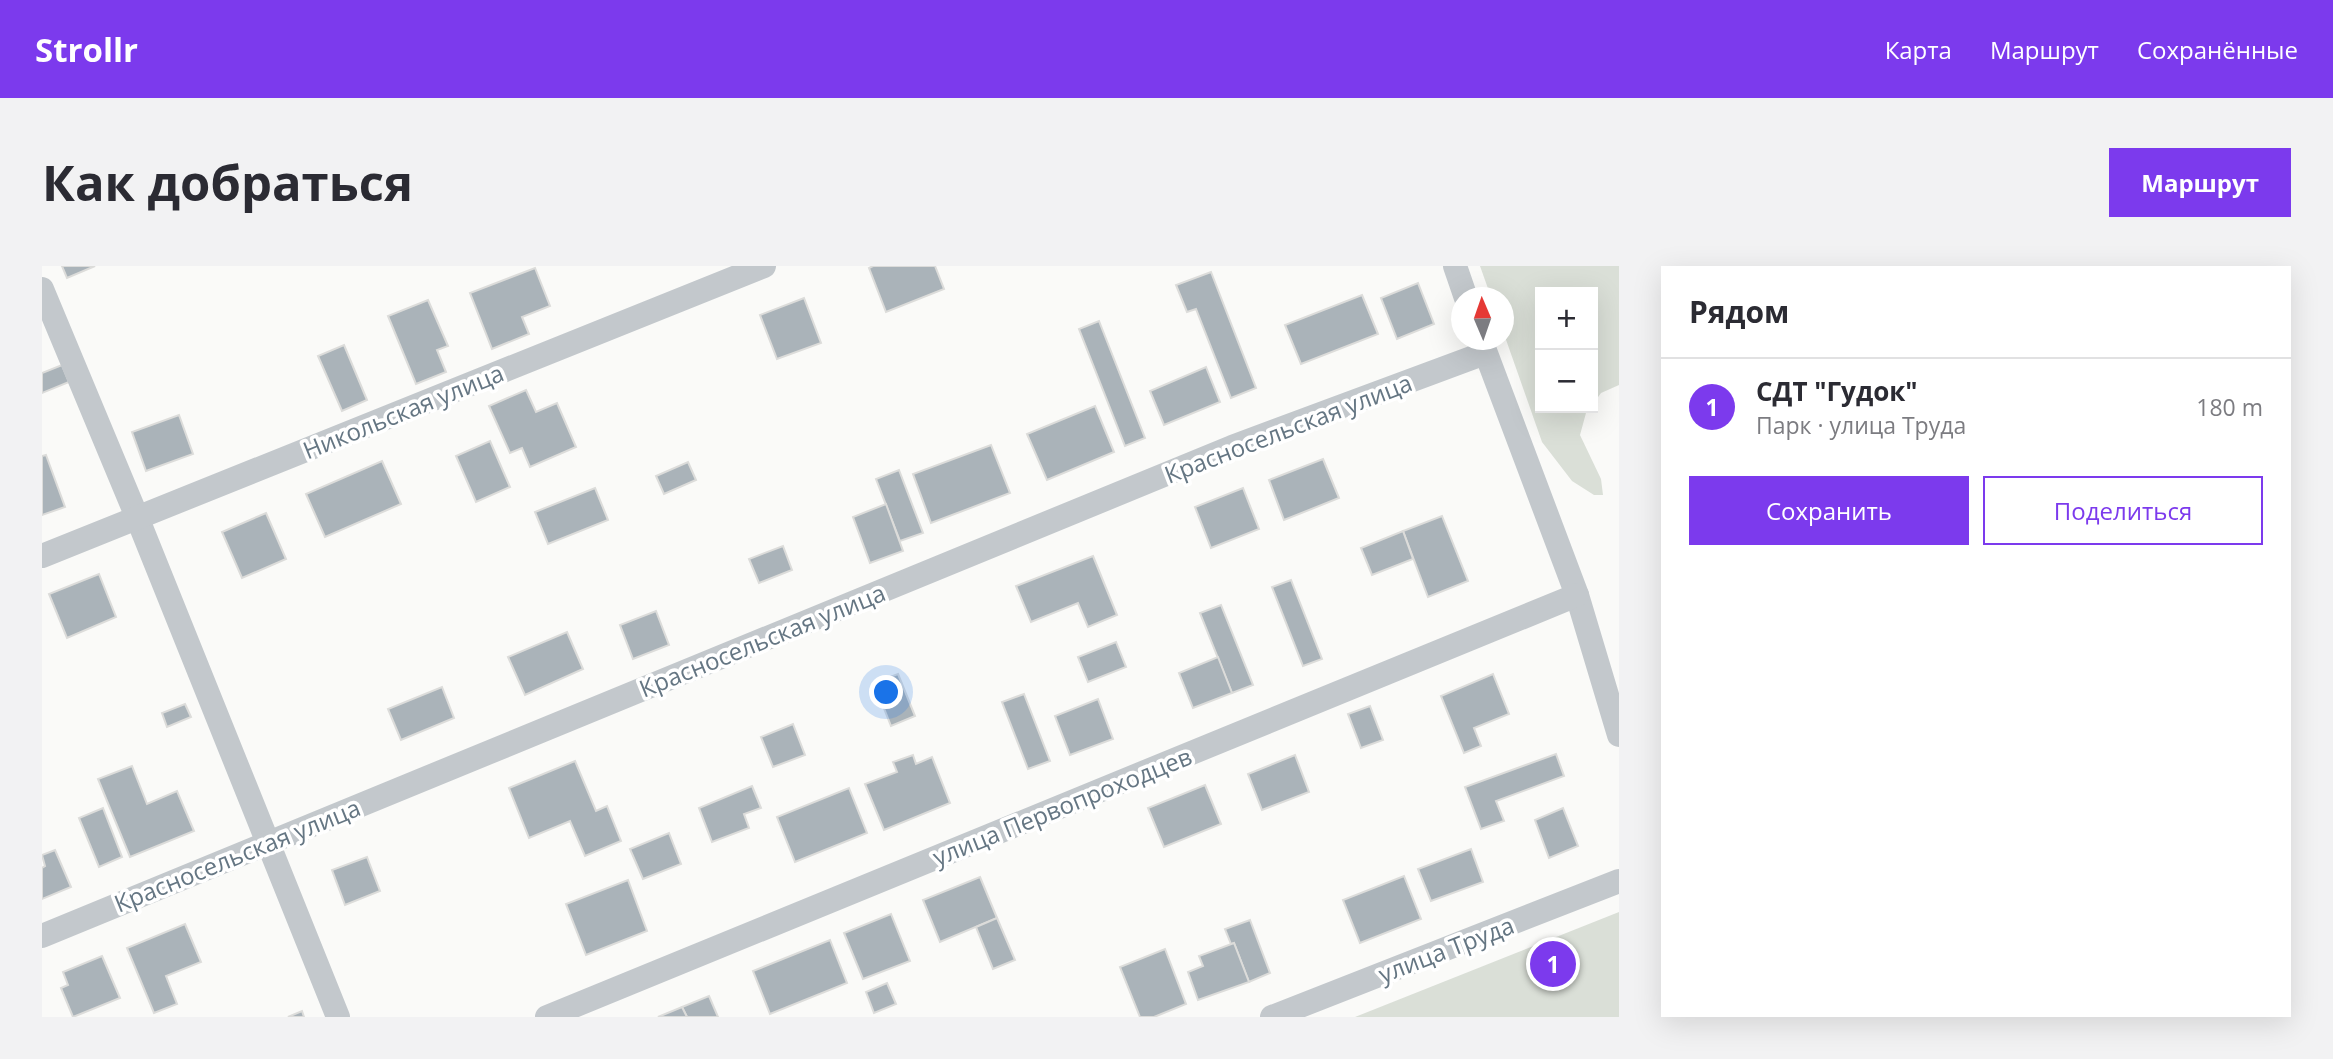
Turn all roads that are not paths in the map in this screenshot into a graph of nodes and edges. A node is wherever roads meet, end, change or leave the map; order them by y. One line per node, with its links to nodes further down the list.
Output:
1 (764, 266): 7 (street, Никольская улица)
2 (1455, 266): 3 (street)
3 (1462, 287)
4 (42, 289): 7 (street)
5 (1473, 350): 11 (street, Красносельская улица)
6 (1485, 350): 9 (street)
7 (137, 517): 8 (street, Никольская улица); 11 (street)
8 (42, 556)
9 (1577, 595): 10 (street); 15 (street, улица Первопроходцев)
10 (1619, 735)
11 (268, 842): 13 (street, Красносельская улица); 14 (street)
12 (1619, 881): 16 (street, улица Труда)
13 (42, 936)
14 (338, 1017)
15 (547, 1017)
16 (1272, 1017)

